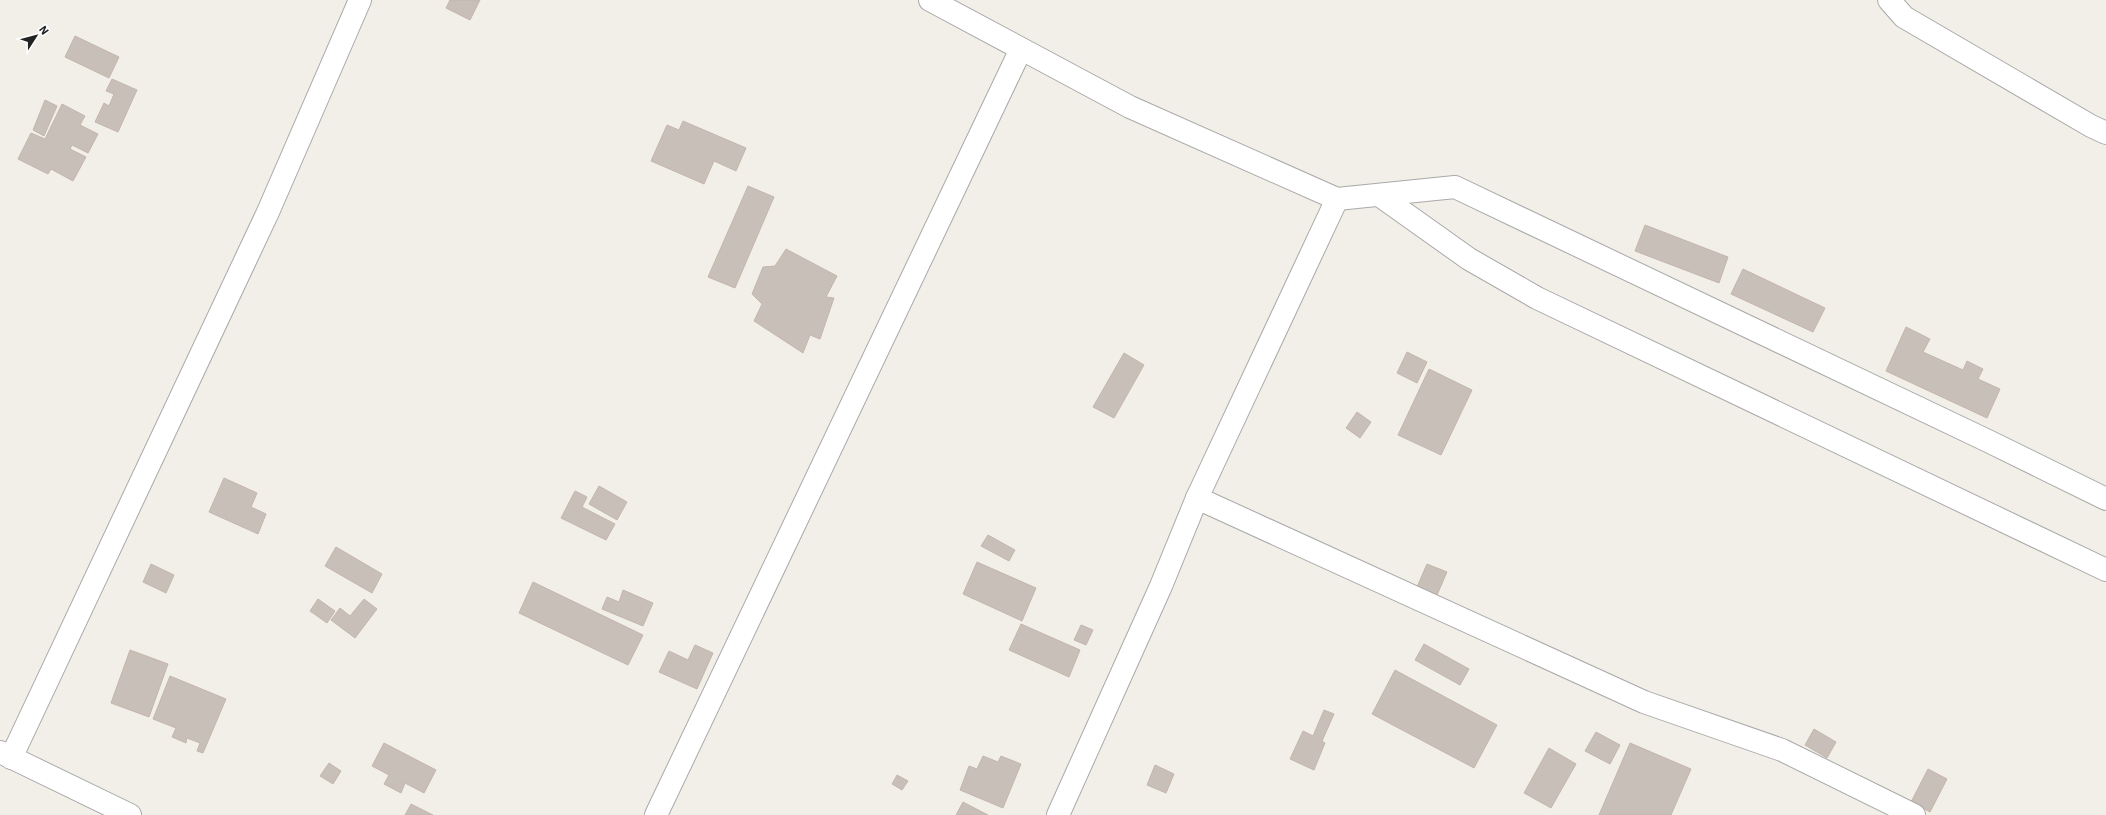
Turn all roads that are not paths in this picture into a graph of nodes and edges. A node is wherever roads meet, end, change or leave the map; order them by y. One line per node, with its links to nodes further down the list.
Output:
1 (360, 0): 11 (street)
2 (930, 0): 4 (street)
3 (1889, 0): 5 (street)
4 (1020, 49): 7 (street); 13 (street)
5 (2106, 133)
6 (1380, 195): 7 (street); 9 (street); 10 (street)
7 (1337, 199): 8 (street)
8 (1197, 498): 14 (street); 15 (street)
9 (2106, 499)
10 (2106, 570)
11 (6, 755): 12 (street)
12 (130, 815)
13 (656, 815)
14 (1058, 815)
15 (1914, 815)

